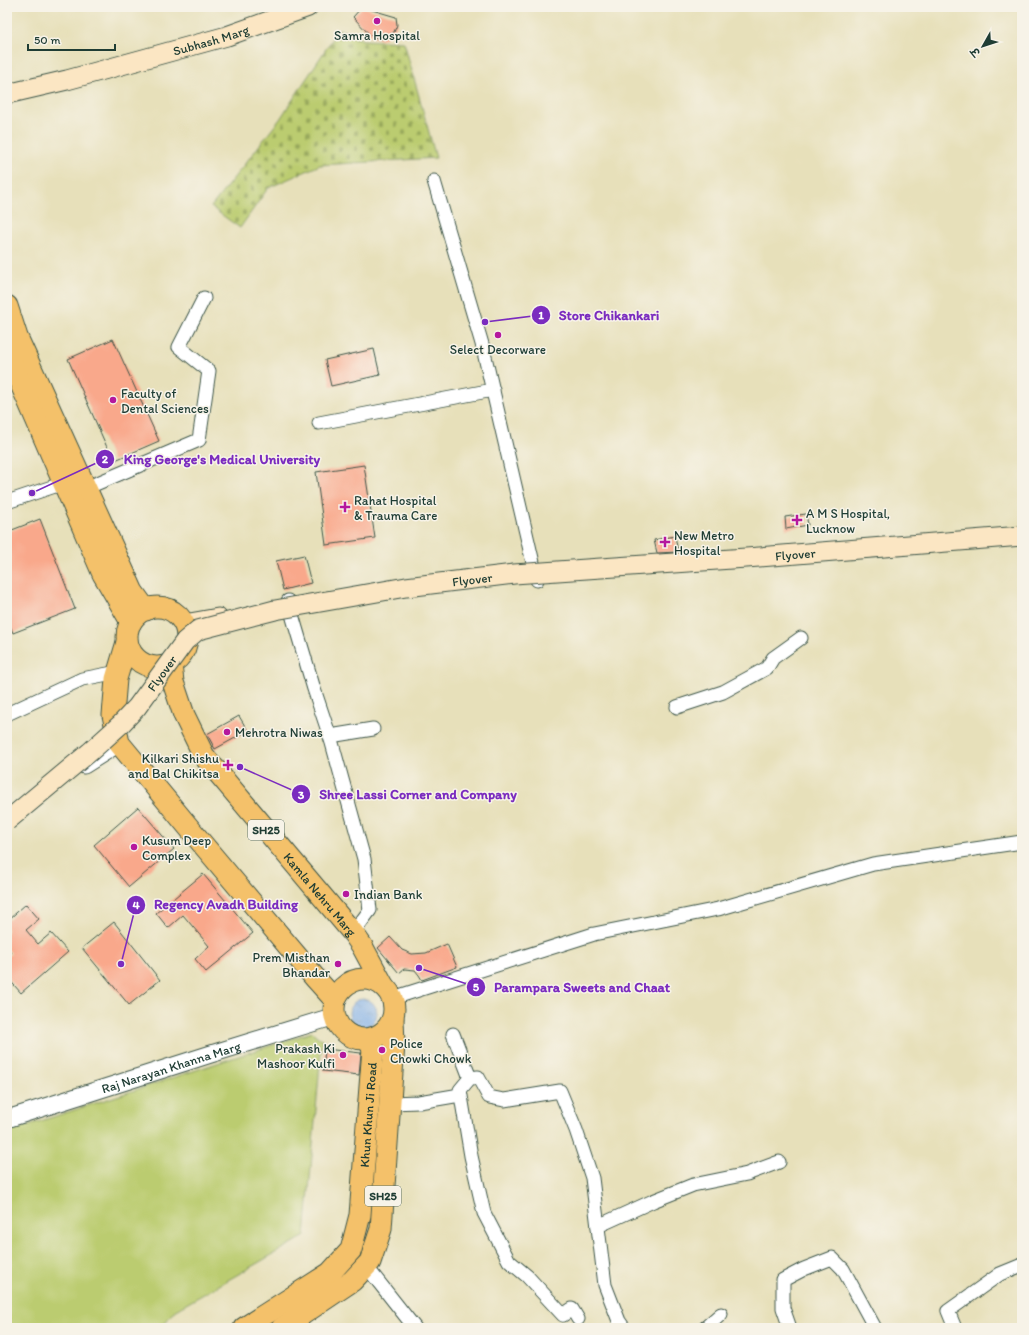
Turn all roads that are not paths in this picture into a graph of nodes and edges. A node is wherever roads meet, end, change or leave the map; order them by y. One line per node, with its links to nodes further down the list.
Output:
1 (308, 7): 2 (main road, Subhash Marg)
2 (67, 80): 3 (main road, Subhash Marg); 4 (main road, Subhash Marg)
3 (7, 94)
4 (7, 104)
5 (434, 181): 10 (street)
6 (204, 298): 13 (street)
7 (7, 306): 9 (main road)
8 (7, 352): 9 (main road)
9 (32, 388): 12 (main road); 13 (main road)
10 (493, 390): 11 (street); 18 (street)
11 (319, 423)
12 (64, 483): 14 (street); 21 (main road)
13 (86, 488): 21 (main road)
14 (7, 502)
15 (1022, 527): 18 (main road)
16 (1022, 536): 32 (main road, Flyover, bridge)
17 (1022, 544): 18 (main road)
18 (535, 573): 19 (main road)
19 (290, 606): 20 (main road); 23 (main road); 29 (street)
20 (184, 624): 21 (main road); 23 (main road)
21 (135, 625): 24 (main road); 25 (main road)
22 (801, 638): 26 (street)
23 (186, 647): 24 (main road)
24 (171, 664): 34 (main road, Kamla Nehru Marg / SH25)
25 (118, 672): 27 (street); 30 (main road)
26 (677, 707)
27 (7, 714)
28 (373, 729): 29 (street)
29 (330, 736): 34 (street)
30 (119, 742): 31 (street); 36 (main road)
31 (7, 815)
32 (7, 821)
33 (1022, 842): 35 (street)
34 (353, 933): 35 (main road, Kamla Nehru Marg / SH25)
35 (389, 1001): 36 (main road); 38 (main road); 41 (main road, Khun Khun Ji Road / SH25)
36 (335, 1008): 38 (main road); 42 (street, Raj Narayan Khanna Marg)
37 (453, 1034): 39 (street)
38 (368, 1039): 49 (main road, Khun Khun Ji Road / SH25)
39 (470, 1078): 40 (street); 44 (street)
40 (460, 1095): 41 (street); 48 (street)
41 (390, 1103): 46 (main road, Khun Khun Ji Road / SH25)
42 (7, 1119)
43 (779, 1162): 44 (street)
44 (598, 1226): 52 (street)
45 (1022, 1265): 56 (street)
46 (366, 1266): 50 (main road, Khun Khun Ji Road / SH25); 51 (street)
47 (721, 1314): 53 (street)
48 (578, 1319)
49 (244, 1328)
50 (282, 1328)
51 (415, 1328)
52 (624, 1328)
53 (705, 1328)
54 (790, 1328): 55 (street)
55 (875, 1328)
56 (955, 1328)

